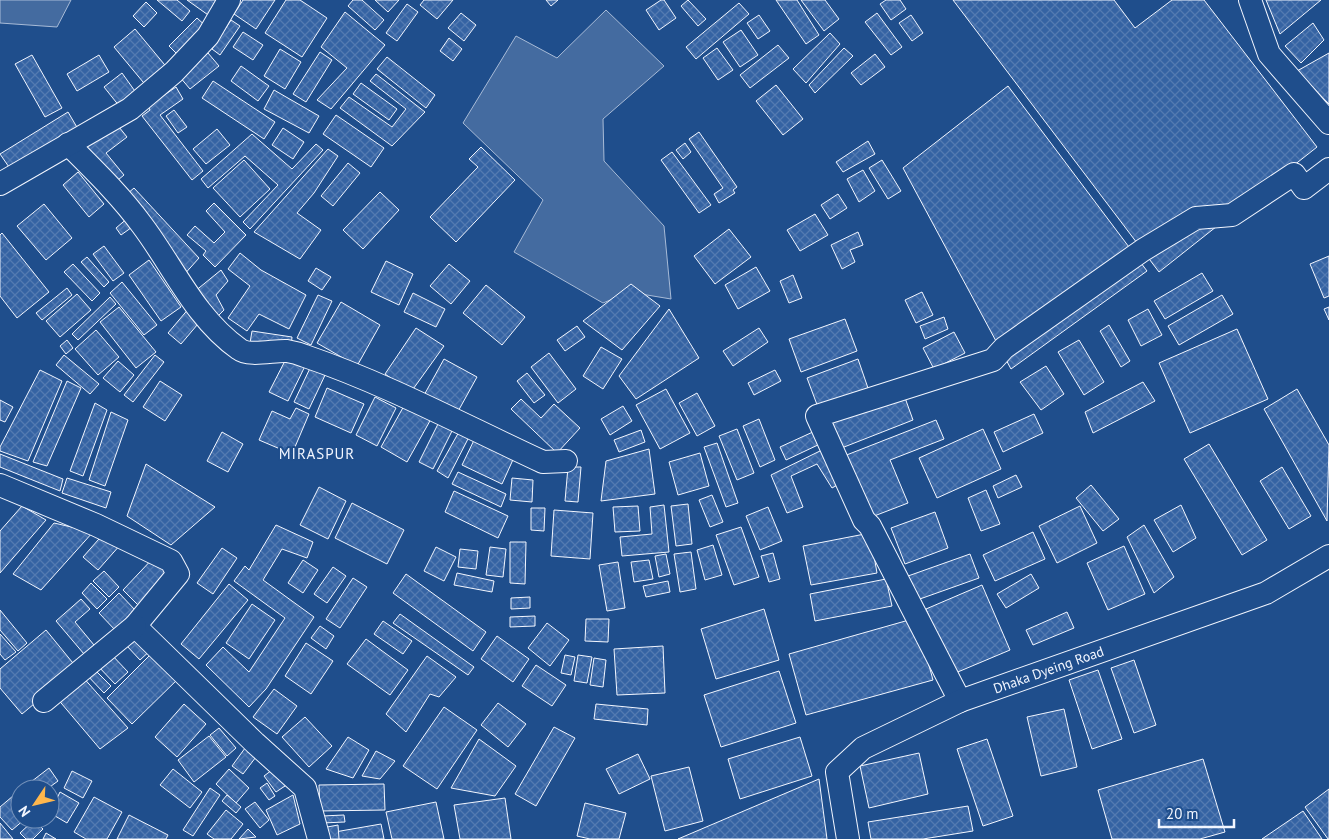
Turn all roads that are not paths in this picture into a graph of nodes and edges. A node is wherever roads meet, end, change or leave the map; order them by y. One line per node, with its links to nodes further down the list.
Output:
1 (229, 0): 4 (street)
2 (1250, 0): 3 (street)
3 (1329, 122)
4 (68, 144): 6 (street); 7 (street)
5 (1329, 169): 12 (street)
6 (0, 184)
7 (566, 461)
8 (0, 485): 10 (street)
9 (1329, 556): 12 (street, Dhaka Dyeing Road)
10 (135, 626): 11 (street); 13 (street)
11 (44, 701)
12 (960, 701): 14 (street, Dhaka Dyeing Road)
13 (319, 839)
14 (848, 839)

